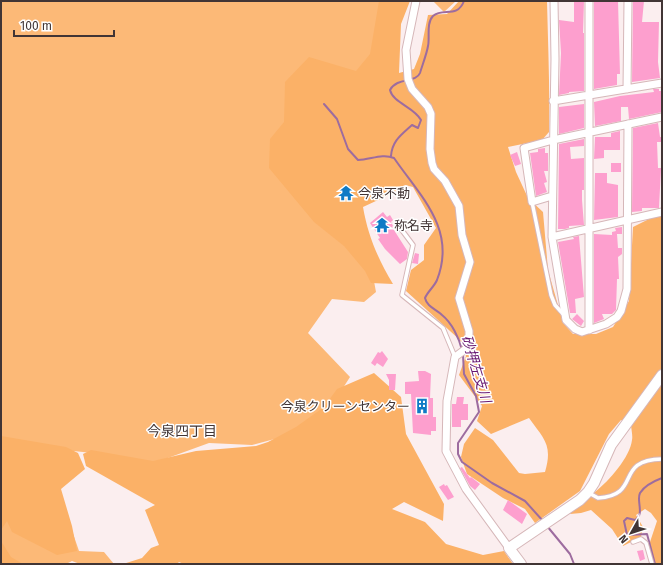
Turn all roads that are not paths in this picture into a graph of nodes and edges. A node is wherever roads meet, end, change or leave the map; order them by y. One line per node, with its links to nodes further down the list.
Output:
1 (416, 1): 22 (street)
2 (554, 1): 8 (street)
3 (589, 1): 7 (street)
4 (628, 1): 6 (street)
5 (662, 83): 6 (street)
6 (626, 89): 7 (street)
7 (590, 95): 8 (street); 11 (street)
8 (553, 101): 12 (street)
9 (662, 117): 10 (street)
10 (628, 124): 11 (street); 16 (street)
11 (590, 132): 12 (street); 18 (street)
12 (553, 140): 13 (street); 14 (street)
13 (552, 196): 14 (street); 19 (street)
14 (532, 202): 20 (lane)
15 (662, 212): 16 (street)
16 (627, 220): 18 (street); 21 (street)
17 (398, 225): 22 (lane)
18 (588, 228): 19 (street); 21 (street)
19 (552, 237): 20 (street)
20 (564, 315): 21 (street)
21 (589, 330)
22 (455, 357): 27 (street)
23 (662, 374): 25 (street)
24 (662, 459): 25 (lane)
25 (588, 492): 27 (street)
26 (633, 542): 29 (lane)
27 (509, 548): 28 (street)
28 (521, 564)
29 (652, 564)

